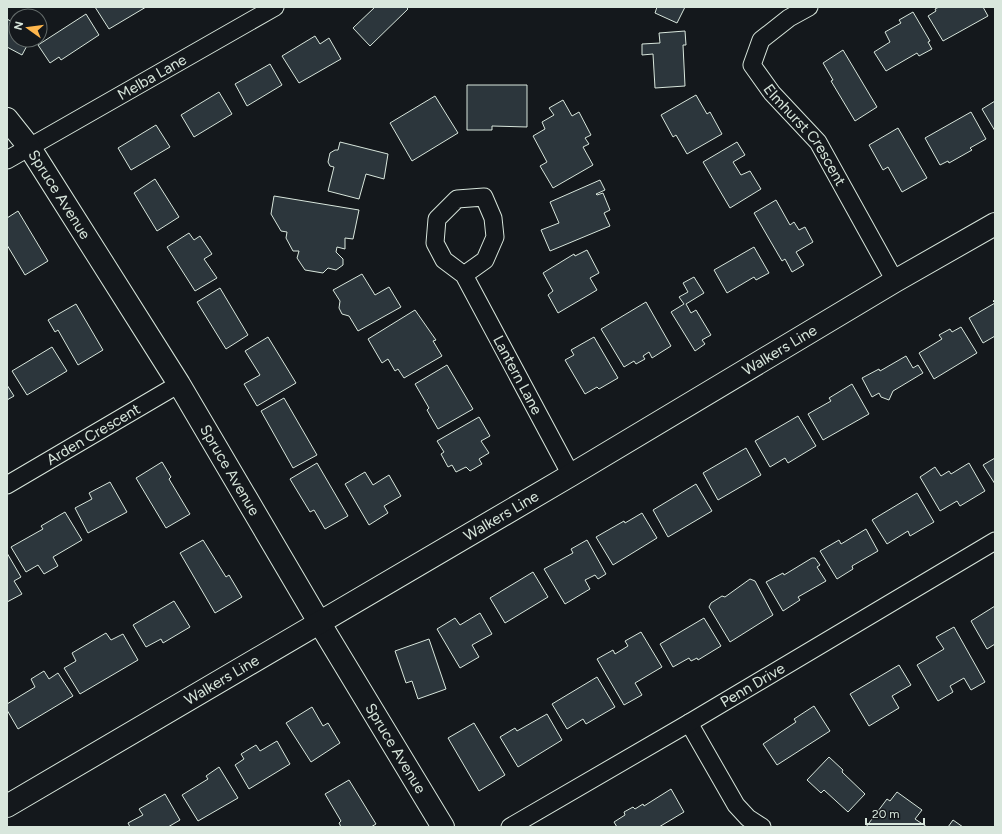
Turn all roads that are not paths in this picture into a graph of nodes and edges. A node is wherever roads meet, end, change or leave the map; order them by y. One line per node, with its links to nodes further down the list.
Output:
1 (275, 7): 4 (street, Melba Lane)
2 (809, 7): 8 (street, Elmhurst Crescent)
3 (7, 119): 4 (main road, Spruce Avenue)
4 (30, 148): 5 (street); 9 (main road, Spruce Avenue)
5 (7, 160)
6 (995, 224): 8 (main road, Walkers Line)
7 (464, 275): 7 (street, Lantern Lane); 10 (street, Lantern Lane)
8 (895, 281): 10 (main road, Walkers Line)
9 (179, 384): 11 (street, Arden Crescent); 13 (main road, Spruce Avenue)
10 (571, 475): 13 (main road, Walkers Line)
11 (7, 485)
12 (995, 541): 14 (street, Penn Drive)
13 (319, 622): 15 (main road, Walkers Line); 16 (main road, Spruce Avenue)
14 (688, 723): 17 (street, Penn Drive); 18 (street)
15 (7, 806)
16 (443, 827)
17 (510, 827)
18 (762, 827)

